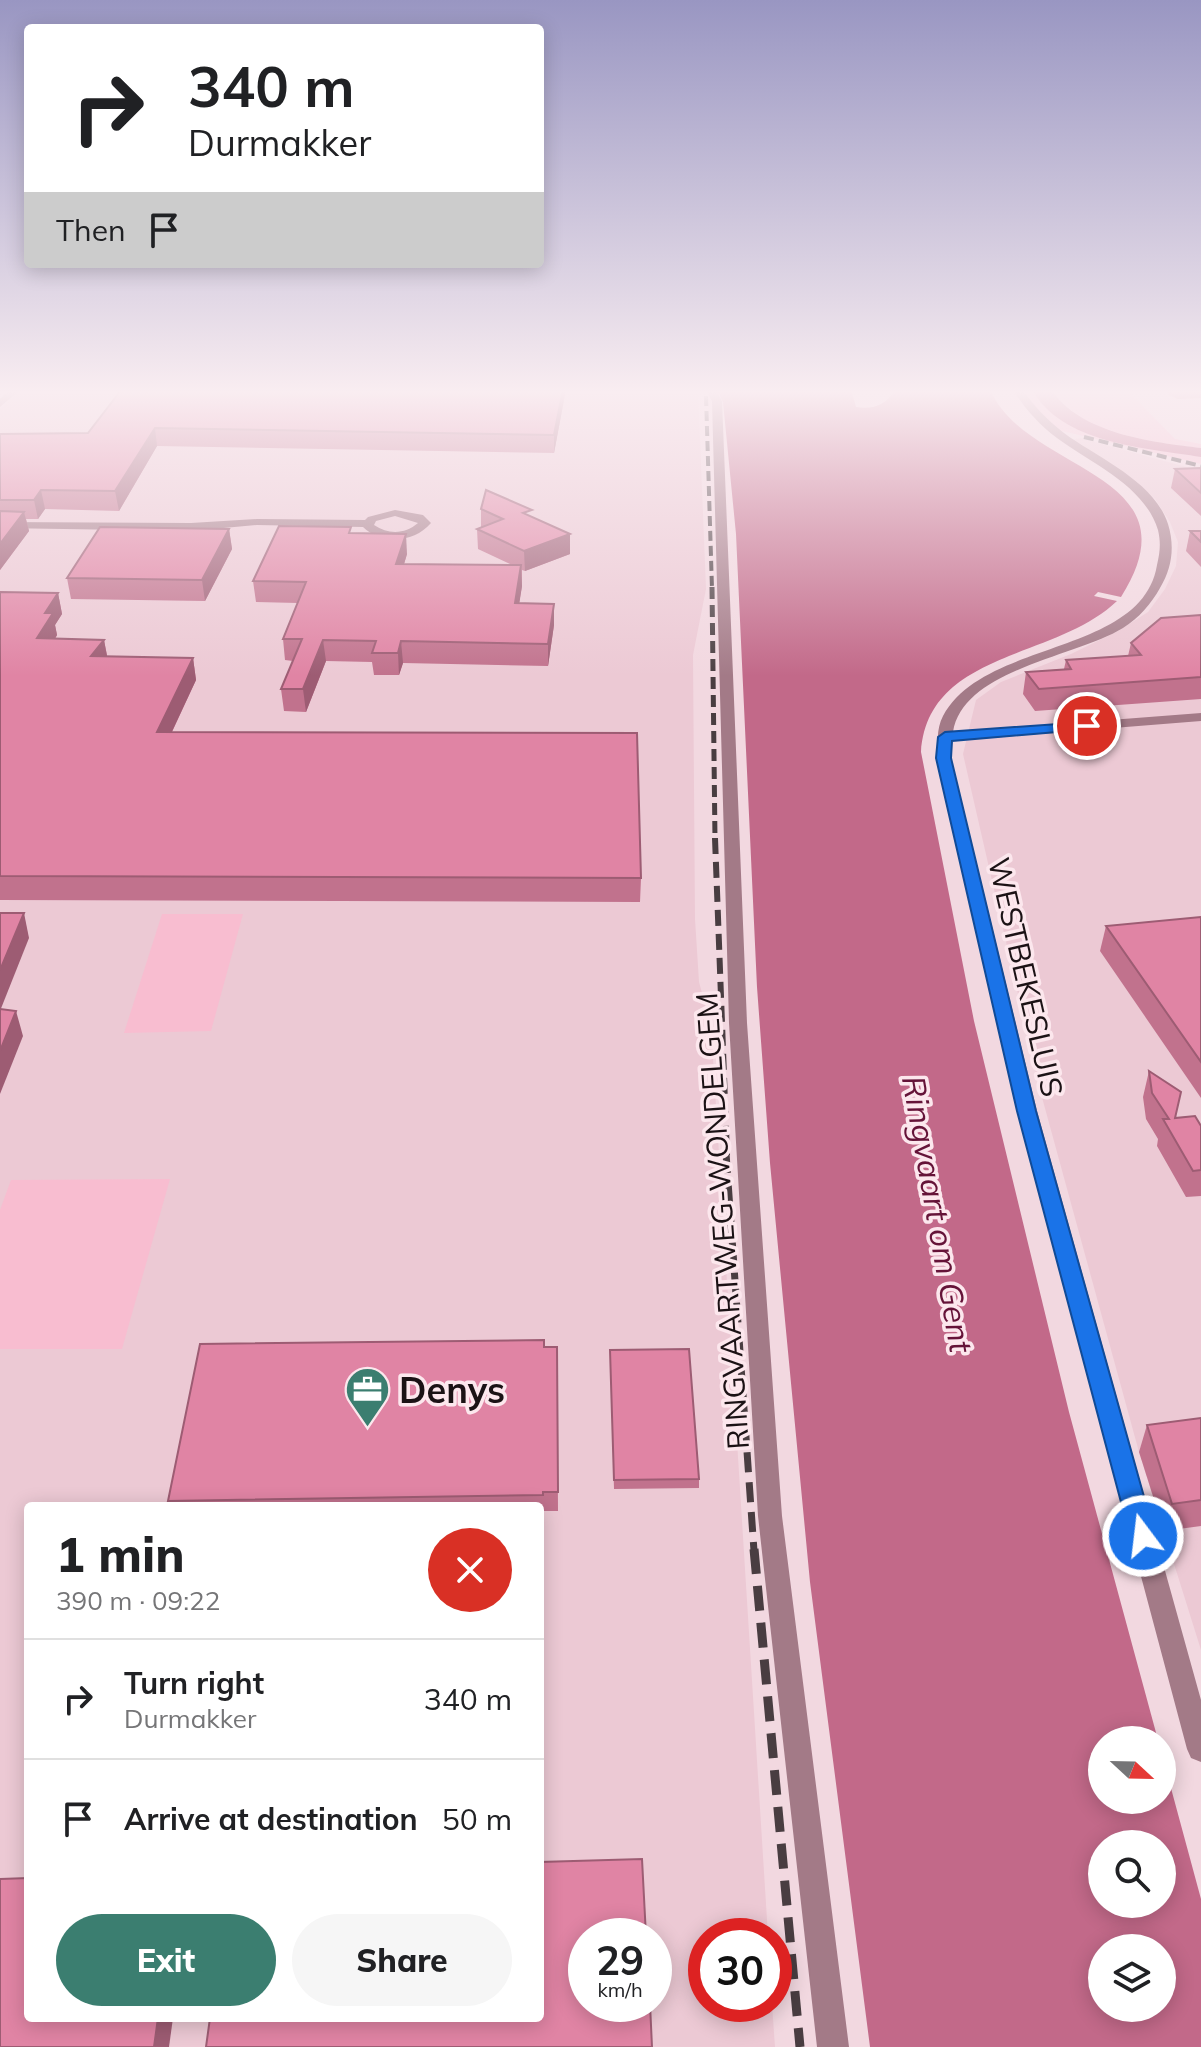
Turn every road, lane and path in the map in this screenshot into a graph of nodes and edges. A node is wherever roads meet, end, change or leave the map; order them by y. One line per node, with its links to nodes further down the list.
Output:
1 (720, 485): 8 (street, RINGVAARTWEG-WONDELGEM)
2 (1131, 485): 6 (street, WESTBEKESLUIS)
3 (368, 524): 4 (street)
4 (0, 525)
5 (1201, 717): 6 (street)
6 (945, 737): 7 (street, WESTBEKESLUIS)
7 (1201, 1749)
8 (833, 2047)

